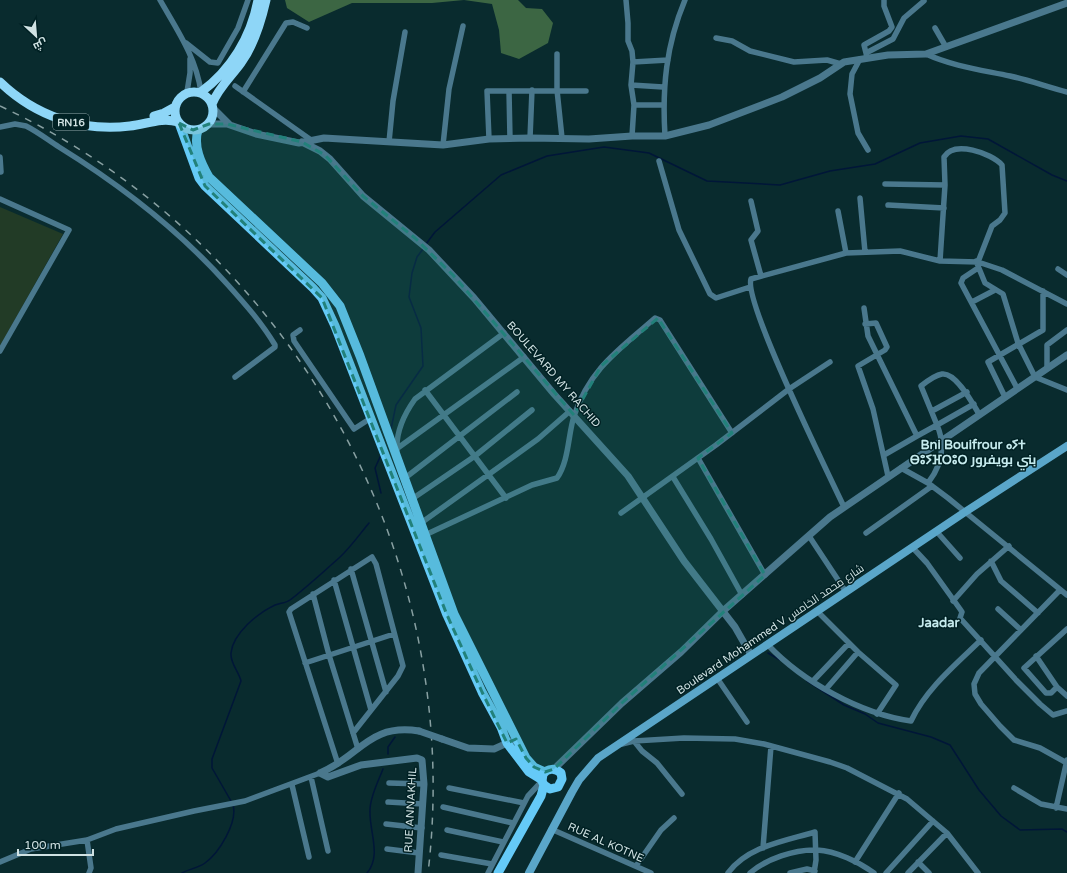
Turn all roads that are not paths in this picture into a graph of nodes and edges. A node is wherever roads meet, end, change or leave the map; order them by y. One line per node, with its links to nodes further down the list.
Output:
1 (160, 0): 15 (street)
2 (248, 0): 15 (street)
3 (258, 0): 34 (highway)
4 (266, 0): 40 (highway)
5 (626, 0): 22 (street)
6 (686, 0): 21 (street)
7 (884, 0): 20 (street)
8 (924, 1): 20 (street)
9 (1067, 3): 16 (street)
10 (463, 26): 55 (street)
11 (307, 28): 35 (street)
12 (936, 28): 16 (street)
13 (405, 32): 54 (street)
14 (716, 38): 23 (street)
15 (186, 43): 17 (street)
16 (946, 48): 19 (street)
17 (190, 53): 33 (street); 34 (street)
18 (556, 54): 30 (street)
19 (926, 54): 20 (street); 36 (street)
20 (864, 57): 23 (street); 56 (street)
21 (668, 60): 22 (street); 28 (street)
22 (634, 62): 26 (street)
23 (846, 63): 47 (street)
24 (0, 75): 39 (highway, RN16)
25 (0, 82): 41 (highway, RN16)
26 (631, 85): 28 (street); 37 (street)
27 (236, 86): 35 (street)
28 (663, 87): 38 (street)
29 (532, 90): 30 (street); 31 (street); 48 (street)
30 (557, 90): 32 (street); 49 (street)
31 (509, 91): 50 (street); 51 (street)
32 (586, 91)
33 (187, 92): 34 (highway); 39 (highway, RN16)
34 (201, 92): 40 (highway)
35 (243, 92): 52 (street)
36 (1067, 92)
37 (634, 105): 38 (street); 46 (street)
38 (663, 105): 47 (street)
39 (175, 107): 41 (highway)
40 (213, 107): 42 (highway); 43 (street)
41 (179, 123): 45 (highway, RN16); 108 (main road)
42 (209, 124): 43 (street); 45 (highway)
43 (232, 126): 53 (street)
44 (0, 127): 93 (street)
45 (198, 130): 115 (main road)
46 (632, 136): 47 (street); 49 (street)
47 (665, 136)
48 (530, 138): 49 (street); 51 (street)
49 (562, 138)
50 (489, 139): 51 (street); 55 (street)
51 (510, 139)
52 (311, 140): 53 (street); 54 (street)
53 (302, 142): 84 (street, BOULEVARD MY RACHID)
54 (389, 142): 55 (street)
55 (443, 145)
56 (868, 150)
57 (0, 157): 59 (street)
58 (658, 161): 75 (street)
59 (1, 172)
60 (885, 184): 61 (street)
61 (945, 186): 66 (street); 71 (street)
62 (860, 198): 68 (street)
63 (0, 199): 86 (street)
64 (751, 201): 74 (street)
65 (888, 205): 66 (street)
66 (944, 208): 70 (street)
67 (838, 211): 69 (street)
68 (865, 252): 69 (street); 70 (street)
69 (846, 253): 74 (street)
70 (940, 261): 71 (street)
71 (977, 264): 76 (street); 77 (street); 78 (street)
72 (1058, 269): 73 (street)
73 (1067, 275)
74 (761, 276): 75 (street)
75 (750, 287): 96 (street)
76 (996, 290): 78 (street); 85 (street)
77 (1043, 291): 79 (street); 85 (street)
78 (972, 302): 88 (street)
79 (1067, 304)
80 (864, 308): 81 (street)
81 (865, 324): 87 (street); 87 (street)
82 (300, 330): 108 (street)
83 (1067, 330): 92 (street)
84 (504, 333): 90 (street, BOULEVARD MY RACHID); 97 (street)
85 (1018, 343): 88 (street); 94 (street)
86 (0, 351)
87 (877, 354): 112 (street); 116 (street)
88 (999, 355): 95 (street); 101 (street)
89 (1067, 355): 92 (street)
90 (524, 356): 105 (street, BOULEVARD MY RACHID); 107 (street)
91 (830, 362): 96 (street)
92 (1047, 368): 94 (street)
93 (235, 377)
94 (1035, 377): 95 (street); 98 (street)
95 (1017, 388): 101 (street)
96 (789, 389): 110 (street); 128 (street)
97 (425, 390): 107 (street); 115 (street)
98 (1067, 390)
99 (517, 392): 111 (street)
100 (967, 392): 102 (street); 104 (street); 104 (street)
101 (1004, 396): 106 (street)
102 (974, 404): 106 (street); 109 (street)
103 (532, 410): 117 (street)
104 (932, 411): 109 (street)
105 (572, 413): 110 (street); 120 (street); 125 (street); 126 (street, BOULEVARD MY RACHID)
106 (979, 414): 113 (street)
107 (444, 415): 111 (street); 115 (street)
108 (371, 418): 178 (main road)
109 (938, 425): 112 (street); 113 (street)
110 (732, 433): 118 (street)
111 (459, 436): 117 (street); 123 (street)
112 (917, 436): 116 (street)
113 (943, 438): 119 (street); 124 (street)
114 (1067, 446): 130 (main road, Boulevard Mohammed V شارع محمد الخامس)
115 (396, 450): 123 (main road)
116 (884, 455): 121 (street)
117 (475, 456): 120 (street); 127 (street)
118 (698, 458): 122 (street); 141 (street)
119 (901, 468): 121 (street); 124 (street)
120 (488, 473): 125 (street); 131 (street)
121 (888, 476): 128 (street)
122 (673, 477): 126 (street); 146 (street)
123 (405, 478): 127 (main road)
124 (930, 484): 130 (street); 133 (street)
125 (506, 498): 134 (street)
126 (644, 498): 129 (street); 150 (street, BOULEVARD MY RACHID)
127 (412, 500): 131 (main road)
128 (844, 507): 135 (street)
129 (621, 512)
130 (965, 512): 132 (main road, Boulevard Mohammed V شارع محمد الخامس); 136 (street)
131 (421, 523): 134 (main road)
132 (937, 532): 137 (main road, Boulevard Mohammed V شارع محمد الخامس); 138 (street)
133 (866, 533)
134 (425, 535): 178 (main road)
135 (809, 536): 141 (street); 144 (street)
136 (1009, 546): 139 (street); 143 (street)
137 (913, 548): 144 (main road, Boulevard Mohammed V شارع محمد الخامس); 148 (street)
138 (960, 558)
139 (992, 561): 148 (street); 152 (street)
140 (351, 569): 142 (street); 155 (street); 157 (street)
141 (765, 575): 146 (street)
142 (334, 580): 145 (street); 160 (street)
143 (1060, 590): 147 (street); 152 (street)
144 (846, 592): 151 (main road, Boulevard Mohammed V شارع محمد الخامس)
145 (313, 594): 162 (street); 166 (street)
146 (742, 595): 150 (street)
147 (1067, 595)
148 (953, 601): 156 (street)
149 (998, 609): 154 (street)
150 (723, 611): 163 (street, BOULEVARD MY RACHID); 187 (street)
151 (817, 611): 158 (street); 159 (main road, Boulevard Mohammed V شارع محمد الخامس)
152 (1038, 613): 154 (street)
153 (1067, 629): 165 (street)
154 (1021, 630): 164 (street)
155 (394, 634): 157 (street); 171 (street)
156 (981, 640): 164 (street); 175 (street)
157 (373, 641): 160 (street); 171 (street)
158 (849, 643): 161 (street); 168 (street)
159 (768, 645): 163 (main road, Boulevard Mohammed V شارع محمد الخامس); 168 (street)
160 (352, 648): 162 (street); 173 (street)
161 (858, 652): 170 (street); 175 (street)
162 (329, 655): 166 (street); 177 (street)
163 (751, 655): 167 (main road, Boulevard Mohammed V شارع محمد الخامس)
164 (995, 655): 174 (street); 183 (street)
165 (1036, 656): 169 (street); 169 (street)
166 (305, 663): 184 (street)
167 (717, 678): 176 (street); 180 (main road, Boulevard Mohammed V شارع محمد الخامس)
168 (813, 681): 170 (street)
169 (1057, 687): 172 (street)
170 (826, 689): 175 (street)
171 (386, 692): 173 (street)
172 (1067, 696)
173 (371, 710): 177 (street)
174 (1067, 712)
175 (877, 714)
176 (747, 722)
177 (353, 733): 182 (street)
178 (511, 741): 182 (street, bridge); 187 (main road)
179 (634, 741): 180 (street); 181 (street); 194 (street)
180 (617, 745): 206 (main road, Boulevard Mohammed V شارع محمد الخامس)
181 (771, 746): 193 (street); 211 (street)
182 (358, 749): 184 (street)
183 (1066, 761): 199 (street)
184 (338, 764): 185 (street)
185 (320, 773): 186 (street); 189 (street, RUE ANNAKHIL)
186 (311, 777): 190 (street); 214 (street)
187 (549, 779): 196 (street); 228 (main road); 229 (main road)
188 (389, 783): 189 (street)
189 (424, 784): 197 (street, RUE ANNAKHIL)
190 (292, 785): 209 (street); 217 (street)
191 (449, 788): 196 (street)
192 (1014, 788): 199 (street)
193 (898, 793): 202 (street); 219 (street)
194 (682, 794)
195 (388, 802): 197 (street)
196 (524, 803): 203 (street)
197 (423, 804): 205 (street, RUE ANNAKHIL)
198 (443, 807): 203 (street)
199 (1056, 808): 200 (street)
200 (1067, 809)
201 (674, 818): 222 (street)
202 (933, 821): 208 (street); 236 (street)
203 (514, 823): 210 (street)
204 (386, 824): 205 (street)
205 (422, 828): 215 (street, RUE ANNAKHIL)
206 (551, 829): 222 (street, RUE AL KOTNE); 230 (main road, Boulevard Mohammed V شارع محمد الخامس)
207 (447, 830): 210 (street)
208 (947, 833): 220 (street); 224 (street)
209 (87, 840): 218 (street); 225 (street)
210 (503, 842): 221 (street)
211 (763, 848): 213 (street); 232 (street)
212 (387, 849): 215 (street)
213 (816, 850): 219 (street); 223 (street); 233 (street)
214 (328, 851)
215 (419, 853): 226 (street, RUE ANNAKHIL)
216 (441, 855): 221 (street)
217 (309, 857)
218 (0, 862)
219 (855, 862): 235 (street)
220 (918, 862): 237 (street); 238 (street)
221 (492, 864): 227 (street)
222 (636, 866): 231 (street, RUE AL KOTNE)
223 (814, 872): 234 (street)
224 (975, 872)
225 (89, 873)
226 (418, 873)
227 (488, 873)
228 (498, 873)
229 (504, 873)
230 (529, 873)
231 (651, 873)
232 (728, 873)
233 (750, 873)
234 (790, 873)
235 (874, 873)
236 (886, 873)
237 (908, 873)
238 (929, 873)

